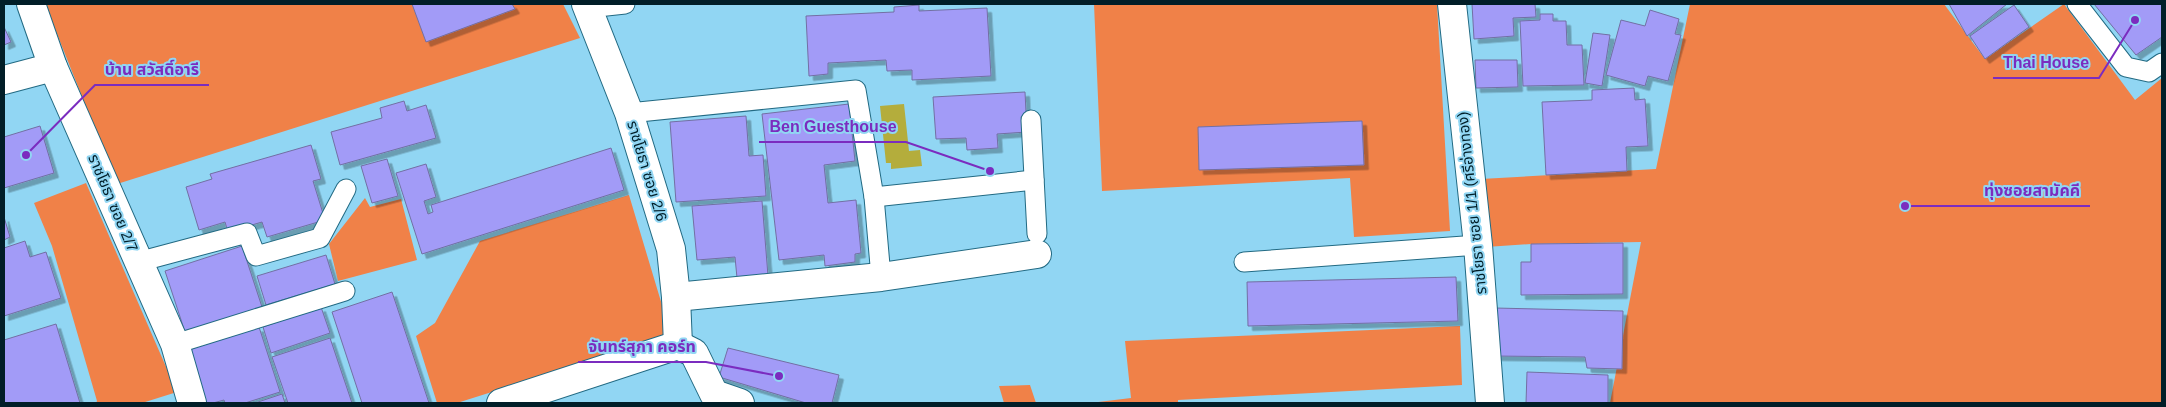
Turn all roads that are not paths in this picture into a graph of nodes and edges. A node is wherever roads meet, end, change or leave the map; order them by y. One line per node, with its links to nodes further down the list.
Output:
1 (31, 4): 7 (street, ราชโยธา ซอย 2/7)
2 (625, 4): 5 (lane)
3 (1452, 4): 15 (street, ราชโยธา ซอย 1/1 (ศรีอ่างทอง))
4 (2077, 4): 6 (lane)
5 (587, 6): 9 (street, ราชโยธา ซอย 2/6)
6 (2162, 62)
7 (53, 67): 8 (street); 16 (street, ราชโยธา ซอย 2/7)
8 (4, 80)
9 (628, 113): 13 (lane); 20 (street, ราชโยธา ซอย 2/6)
10 (1031, 120): 11 (lane)
11 (1034, 180): 13 (lane); 14 (lane)
12 (346, 189): 16 (lane)
13 (874, 196): 18 (lane)
14 (1037, 244): 18 (street)
15 (1478, 245): 17 (lane); 26 (street, ราชโยธา ซอย 1/1 (ศรีอ่างทอง))
16 (138, 262): 21 (street, ราชโยธา ซอย 2/7)
17 (1244, 262)
18 (881, 277): 20 (street)
19 (345, 291): 21 (lane)
20 (676, 296): 22 (street, ราชโยธา ซอย 2/6)
21 (174, 344): 23 (street, ราชโยธา ซอย 2/7)
22 (678, 345): 24 (street); 25 (street)
23 (192, 403)
24 (502, 403)
25 (740, 403)
26 (1490, 403)

